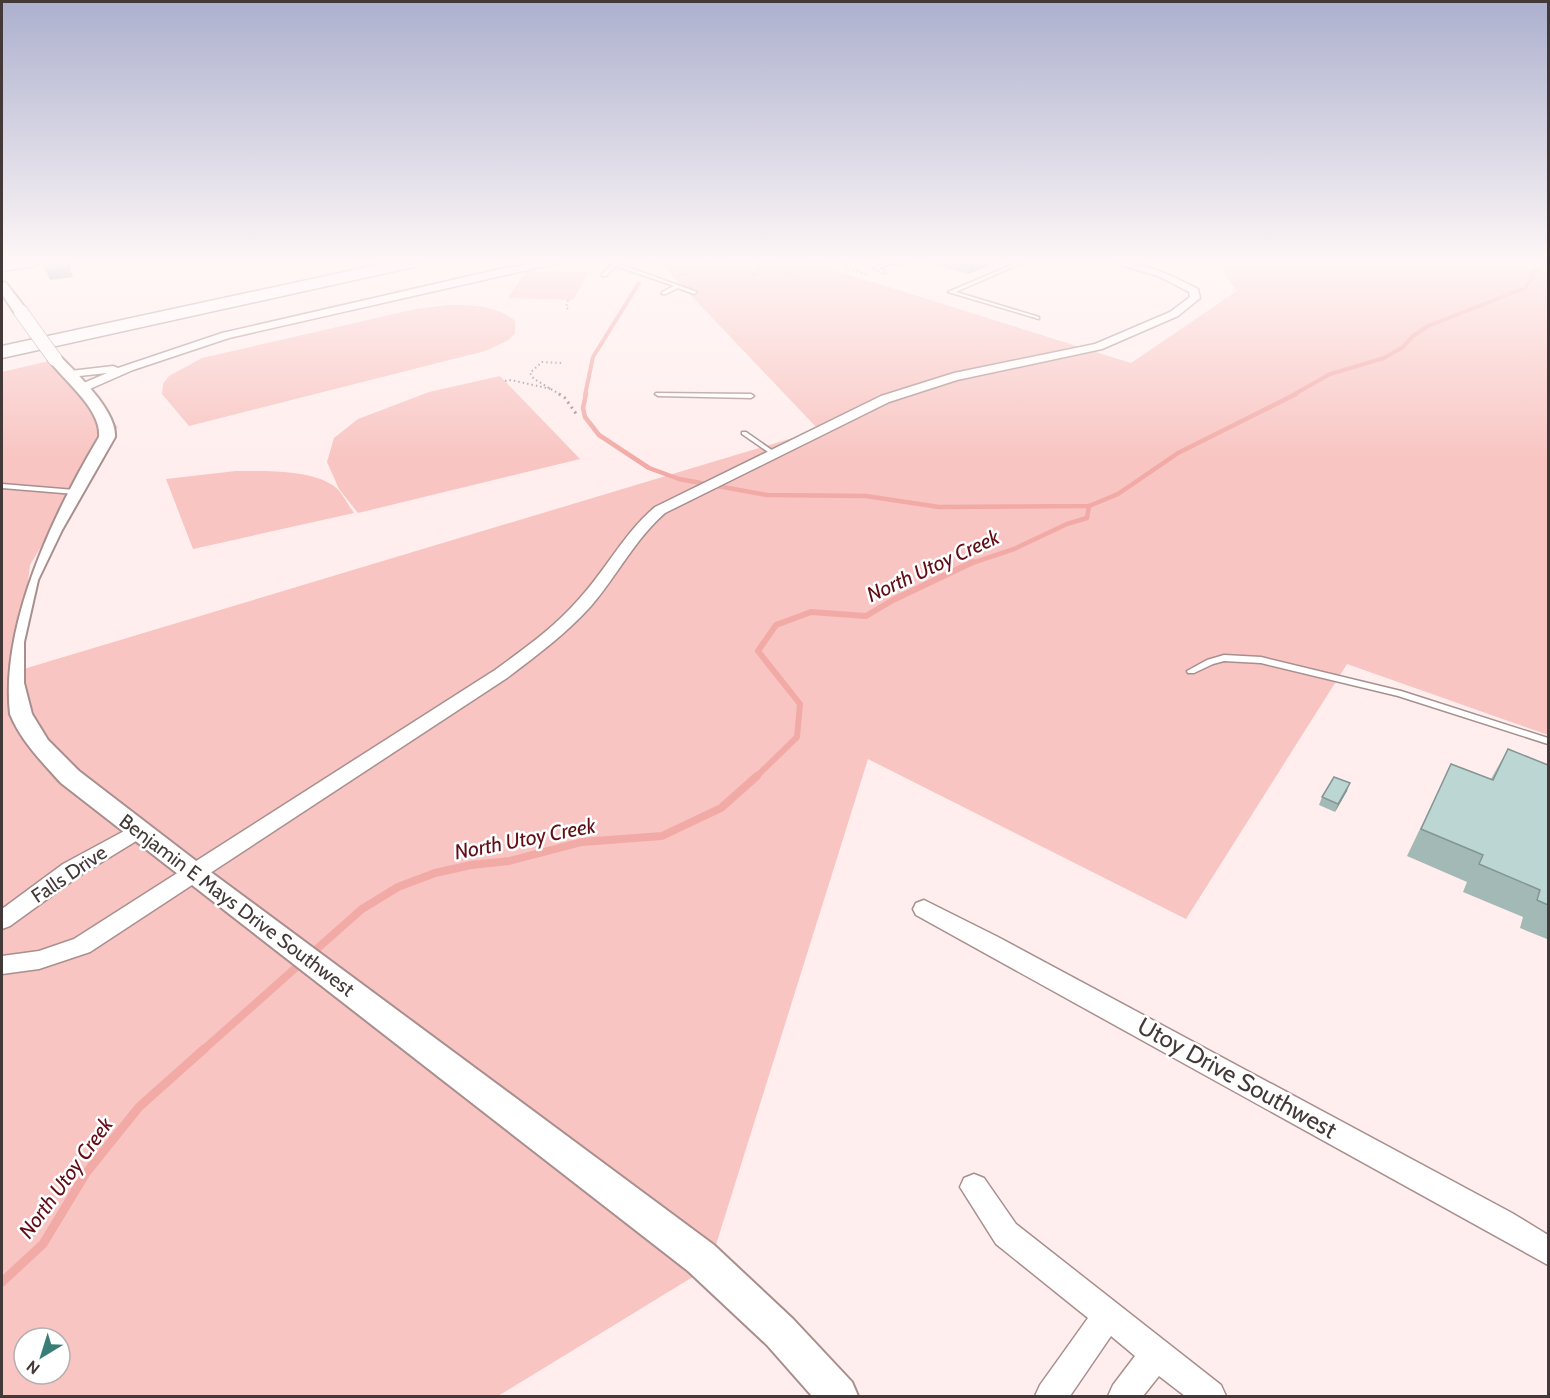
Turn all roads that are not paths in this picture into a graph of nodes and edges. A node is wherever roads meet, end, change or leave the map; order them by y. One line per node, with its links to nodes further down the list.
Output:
1 (34, 328): 9 (street, Benjamin E Mays Drive Southwest, bridge)
2 (52, 328): 6 (highway)
3 (111, 328): 7 (highway)
4 (255, 328): 8 (street)
5 (1140, 328): 13 (street)
6 (2, 339)
7 (2, 352)
8 (129, 368): 9 (street); 9 (street)
9 (69, 374): 15 (street, Benjamin E Mays Drive Southwest)
10 (658, 394): 11 (lane)
11 (751, 396)
12 (744, 433): 13 (lane)
13 (773, 453): 19 (street)
14 (2, 486): 15 (lane)
15 (75, 492): 18 (street, Benjamin E Mays Drive Southwest)
16 (1191, 671): 17 (lane)
17 (1548, 741)
18 (139, 830): 19 (street, Benjamin E Mays Drive Southwest); 21 (street, Falls Drive)
19 (195, 874): 22 (street); 28 (street, Benjamin E Mays Drive Southwest)
20 (924, 909): 24 (street, Utoy Drive Southwest)
21 (2, 920)
22 (2, 965)
23 (974, 1186): 25 (street)
24 (1548, 1251)
25 (1107, 1316): 26 (street); 27 (street)
26 (1156, 1355): 29 (street); 30 (street)
27 (1055, 1395)
28 (838, 1396)
29 (1124, 1396)
30 (1210, 1396)

